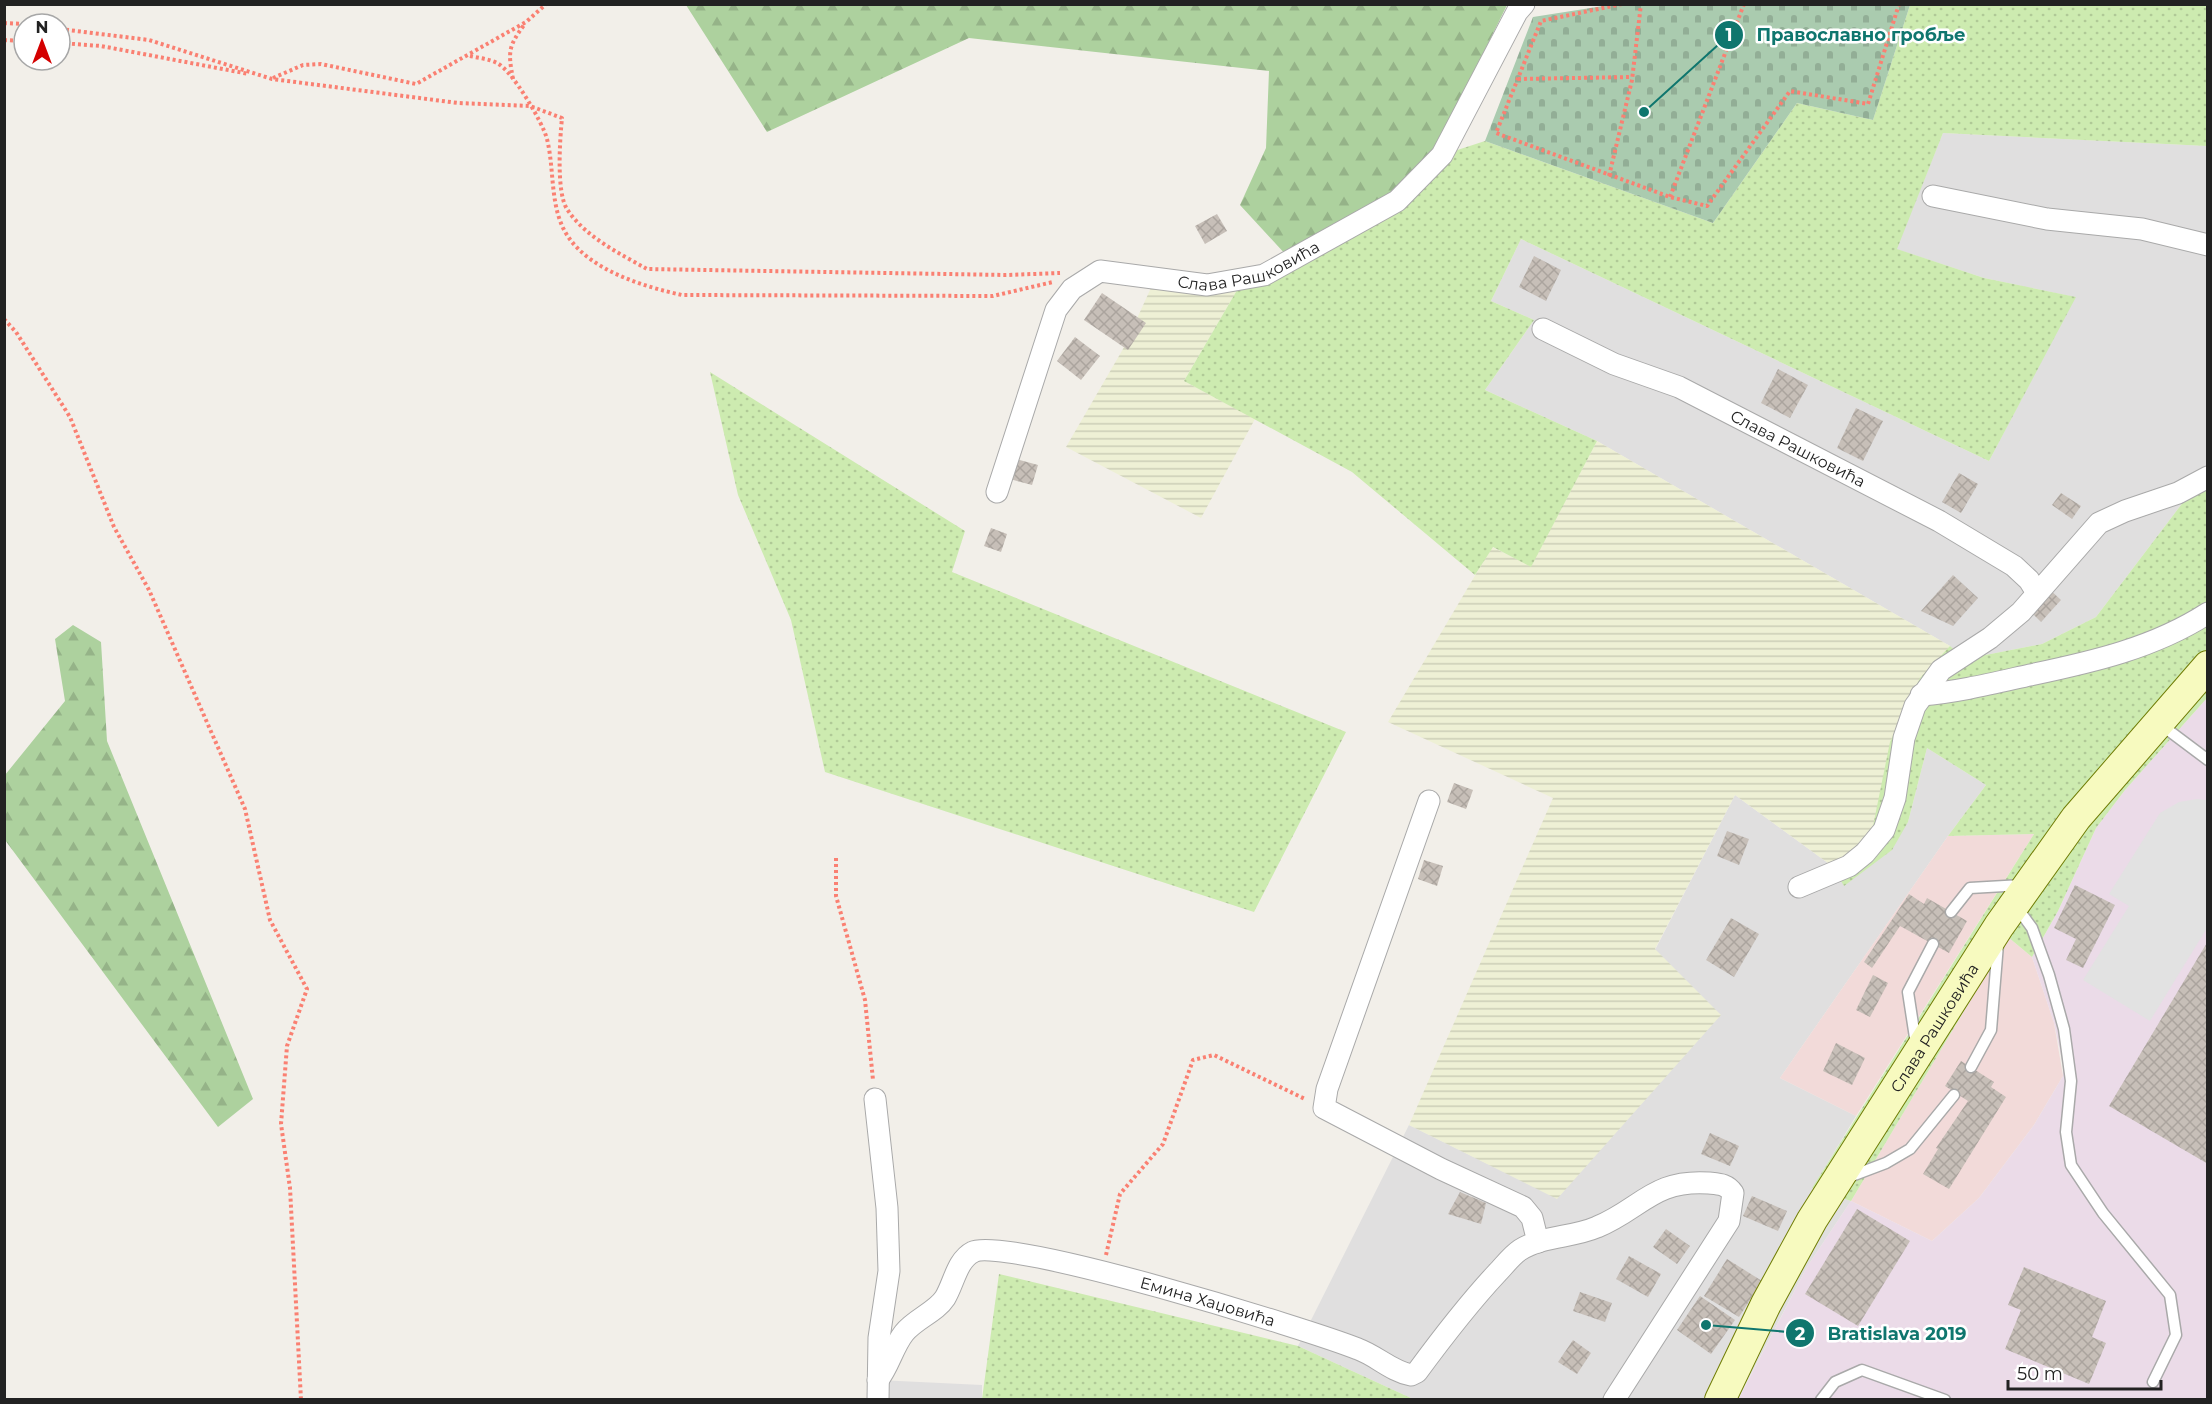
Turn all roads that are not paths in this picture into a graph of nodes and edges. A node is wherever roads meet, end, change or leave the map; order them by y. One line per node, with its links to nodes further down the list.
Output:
1 (1524, 4): 6 (street, Слава Рашковића)
2 (1933, 196): 3 (street)
3 (2208, 245)
4 (1543, 329): 7 (street, Слава Рашковића)
5 (2208, 477): 7 (street)
6 (997, 492)
7 (2037, 593): 10 (street)
8 (2208, 613): 10 (street)
9 (2199, 680): 11 (main road, Слава Рашковића)
10 (1921, 695): 14 (street)
11 (2157, 722): 12 (lane); 15 (main road, Слава Рашковића)
12 (2208, 760)
13 (1429, 801): 23 (street)
14 (1799, 886)
15 (2014, 905): 16 (lane); 18 (main road, Слава Рашковића); 19 (lane); 24 (lane)
16 (1951, 912)
17 (1933, 944): 18 (lane)
18 (1918, 1054): 22 (main road, Слава Рашковића)
19 (1971, 1067)
20 (1954, 1095): 22 (lane)
21 (874, 1099): 25 (street, Емина Хаџовића)
22 (1834, 1183): 27 (main road, Слава Рашковића)
23 (1548, 1238): 25 (street, Емина Хаџовића); 26 (street)
24 (2153, 1382)
25 (878, 1390)
26 (1614, 1400)
27 (1720, 1400)
28 (1821, 1400): 29 (lane)
29 (1945, 1400)

